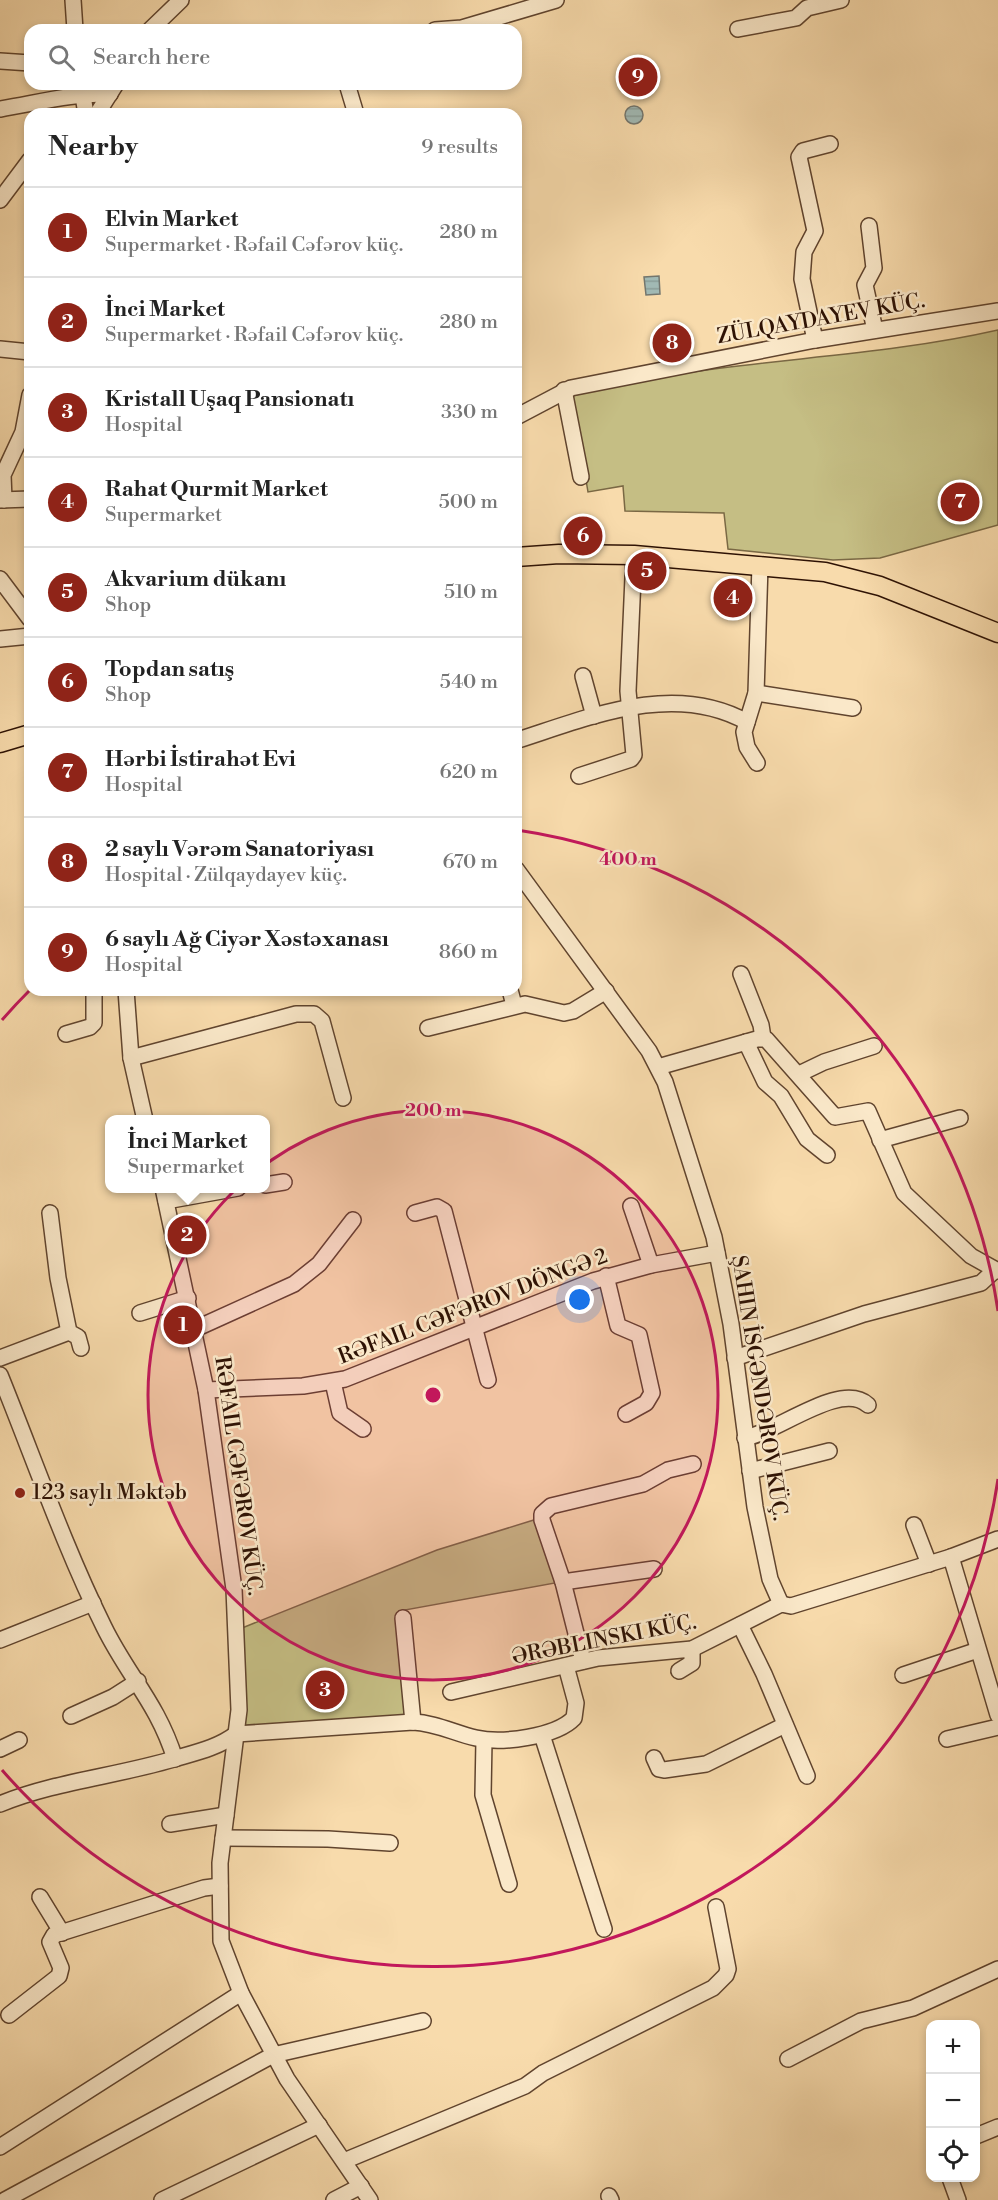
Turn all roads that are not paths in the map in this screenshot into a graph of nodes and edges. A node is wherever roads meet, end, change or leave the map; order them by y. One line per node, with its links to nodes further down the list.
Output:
1 (73, 0): 5 (street)
2 (182, 0): 6 (street)
3 (840, 0): 8 (street)
4 (552, 1): 7 (street)
5 (75, 24)
6 (156, 24)
7 (475, 24)
8 (738, 29)
9 (0, 61): 10 (street)
10 (24, 63)
11 (78, 90): 18 (street)
12 (82, 90): 15 (street)
13 (112, 90): 16 (street)
14 (349, 90): 17 (street)
15 (85, 108)
16 (101, 108)
17 (354, 108)
18 (0, 109)
19 (830, 144): 26 (street)
20 (24, 165): 21 (street)
21 (5, 181): 22 (street)
22 (0, 200)
23 (869, 226): 25 (street)
24 (998, 311): 25 (street, ZÜLQAYDAYEV KÜÇ.)
25 (875, 330): 26 (street, ZÜLQAYDAYEV KÜÇ.)
26 (815, 340): 29 (street, ZÜLQAYDAYEV KÜÇ.)
27 (0, 350): 28 (street)
28 (24, 352)
29 (564, 390): 30 (street, ZÜLQAYDAYEV KÜÇ.); 32 (street)
30 (522, 414)
31 (24, 437): 34 (street)
32 (581, 477)
33 (24, 498): 34 (street)
34 (2, 500)
35 (634, 555): 36 (main road); 37 (main road); 45 (street)
36 (522, 557)
37 (760, 565): 40 (main road); 44 (street)
38 (0, 579): 39 (street)
39 (24, 611)
40 (998, 633)
41 (24, 637): 42 (street)
42 (0, 639)
43 (583, 676): 47 (street)
44 (756, 693): 46 (street); 48 (street)
45 (628, 708): 47 (street); 48 (street); 53 (street)
46 (853, 708)
47 (594, 716): 50 (street)
48 (747, 722): 52 (street)
49 (24, 736): 51 (main road)
50 (522, 739)
51 (0, 743)
52 (757, 763)
53 (579, 776)
54 (522, 877): 56 (street, ŞAHIN İSGƏNDƏROV KÜÇ.)
55 (741, 974): 63 (street)
56 (606, 991): 60 (street); 67 (street, ŞAHIN İSGƏNDƏROV KÜÇ.)
57 (94, 996): 62 (street)
58 (126, 996): 66 (street)
59 (512, 996): 60 (street)
60 (514, 1005): 61 (street)
61 (428, 1028)
62 (66, 1034)
63 (763, 1038): 64 (street); 68 (street)
64 (746, 1042): 67 (street); 73 (street)
65 (874, 1046): 68 (street)
66 (131, 1058): 69 (street); 70 (street)
67 (658, 1067): 82 (street, ŞAHIN İSGƏNDƏROV KÜÇ.)
68 (799, 1074): 72 (street)
69 (343, 1098)
70 (144, 1115)
71 (960, 1118): 72 (street)
72 (880, 1140): 84 (street)
73 (827, 1155)
74 (284, 1182): 75 (street)
75 (270, 1184)
76 (186, 1193): 77 (street)
77 (165, 1195): 86 (street, RƏFAIL CƏFƏROV KÜÇ.)
78 (631, 1206): 83 (street)
79 (50, 1213): 90 (street)
80 (416, 1213): 88 (street)
81 (353, 1220): 89 (street)
82 (717, 1253): 83 (street, RƏFAIL CƏFƏROV DÖNGƏ 2); 93 (street, ŞAHIN İSGƏNDƏROV KÜÇ.)
83 (651, 1265): 85 (street, RƏFAIL CƏFƏROV DÖNGƏ 2)
84 (996, 1271): 93 (street)
85 (606, 1276): 88 (street, RƏFAIL CƏFƏROV DÖNGƏ 2); 99 (street)
86 (188, 1298): 87 (street); 89 (street, RƏFAIL CƏFƏROV KÜÇ.)
87 (140, 1313)
88 (475, 1328): 95 (street); 96 (street, RƏFAIL CƏFƏROV DÖNGƏ 2)
89 (195, 1329): 97 (street, RƏFAIL CƏFƏROV KÜÇ.)
90 (69, 1332): 91 (street); 92 (street)
91 (81, 1348)
92 (0, 1358)
93 (735, 1358): 101 (street, ŞAHIN İSGƏNDƏROV KÜÇ.)
94 (0, 1374): 111 (street)
95 (488, 1380)
96 (333, 1382): 97 (street, RƏFAIL CƏFƏROV DÖNGƏ 2); 100 (street)
97 (206, 1390): 129 (street, RƏFAIL CƏFƏROV KÜÇ.)
98 (868, 1405): 101 (street)
99 (626, 1414)
100 (363, 1429)
101 (745, 1438): 104 (street, ŞAHIN İSGƏNDƏROV KÜÇ.)
102 (829, 1451): 104 (street)
103 (693, 1464): 110 (street)
104 (750, 1471): 112 (street, ŞAHIN İSGƏNDƏROV KÜÇ.)
105 (914, 1525): 108 (street)
106 (998, 1539): 107 (street, ƏRƏBLINSKI KÜÇ.)
107 (951, 1557): 108 (street, ƏRƏBLINSKI KÜÇ.); 117 (street)
108 (929, 1564): 112 (street, ƏRƏBLINSKI KÜÇ.)
109 (654, 1569): 110 (street)
110 (563, 1582): 118 (street)
111 (93, 1603): 115 (street); 122 (street)
112 (781, 1604): 114 (street, ƏRƏBLINSKI KÜÇ.)
113 (403, 1618): 126 (street)
114 (740, 1625): 116 (street, ƏRƏBLINSKI KÜÇ.); 127 (street)
115 (0, 1640)
116 (692, 1649): 118 (street, ƏRƏBLINSKI KÜÇ.); 120 (street)
117 (978, 1650): 121 (street); 124 (street)
118 (583, 1661): 119 (street, ƏRƏBLINSKI KÜÇ.)
119 (566, 1666): 123 (street, ƏRƏBLINSKI KÜÇ.); 130 (street)
120 (679, 1671)
121 (903, 1675)
122 (138, 1681): 125 (street); 137 (street)
123 (451, 1692)
124 (998, 1715)
125 (71, 1716)
126 (413, 1722): 129 (street); 133 (street)
127 (785, 1725): 136 (street); 139 (street)
128 (998, 1727): 131 (street)
129 (236, 1734): 134 (street); 138 (street, RƏFAIL CƏFƏROV KÜÇ.)
130 (542, 1734): 133 (street); 149 (street)
131 (947, 1739)
132 (20, 1740): 135 (street)
133 (484, 1740): 145 (street)
134 (210, 1748): 137 (street); 138 (street)
135 (0, 1749)
136 (654, 1758)
137 (176, 1759): 140 (street)
138 (232, 1767): 141 (street, RƏFAIL CƏFƏROV KÜÇ.)
139 (807, 1776)
140 (0, 1804)
141 (226, 1815): 142 (street); 143 (street, RƏFAIL CƏFƏROV KÜÇ.)
142 (170, 1824)
143 (223, 1838): 144 (street); 146 (street, RƏFAIL CƏFƏROV KÜÇ.)
144 (390, 1843)
145 (509, 1884)
146 (220, 1886): 150 (street); 152 (street, RƏFAIL CƏFƏROV KÜÇ.)
147 (40, 1897): 150 (street)
148 (716, 1907): 161 (street)
149 (604, 1929)
150 (62, 1933): 153 (street)
151 (998, 1969): 156 (street)
152 (241, 1993): 155 (street, RƏFAIL CƏFƏROV KÜÇ.); 160 (street)
153 (9, 2015)
154 (423, 2021): 155 (street)
155 (273, 2055): 157 (street, RƏFAIL CƏFƏROV KÜÇ.); 164 (street)
156 (788, 2059)
157 (319, 2125): 161 (street, RƏFAIL CƏFƏROV KÜÇ.); 165 (street)
158 (998, 2127): 159 (street)
159 (980, 2134)
160 (0, 2146)
161 (344, 2161): 163 (street, RƏFAIL CƏFƏROV KÜÇ.)
162 (951, 2182): 168 (street)
163 (361, 2186): 166 (street); 167 (street, RƏFAIL CƏFƏROV KÜÇ.)
164 (5, 2200)
165 (162, 2200)
166 (334, 2200)
167 (370, 2200)
168 (958, 2200)

